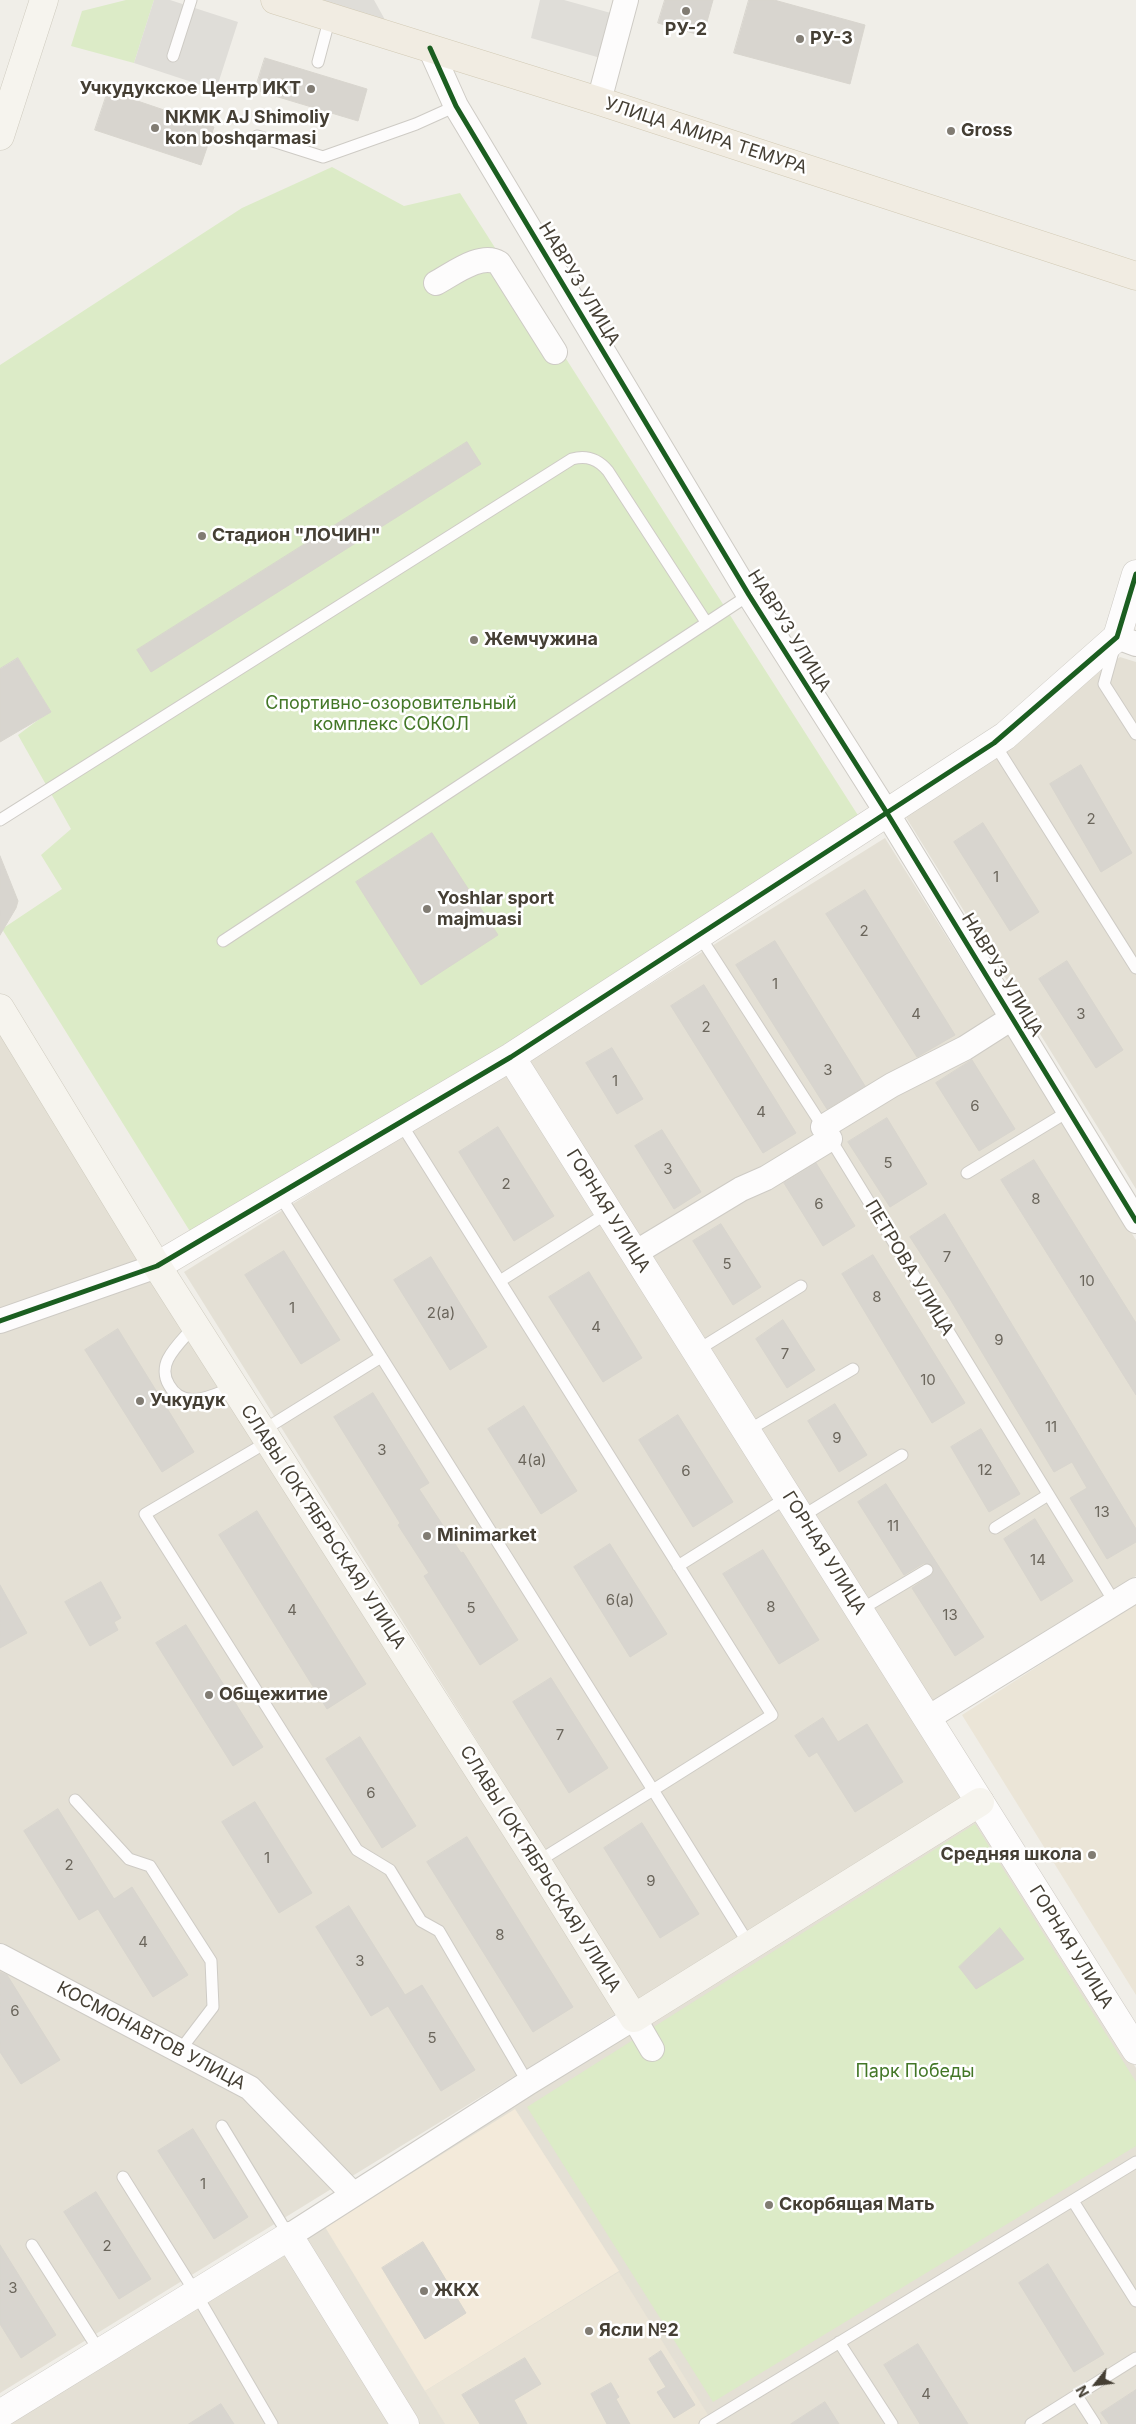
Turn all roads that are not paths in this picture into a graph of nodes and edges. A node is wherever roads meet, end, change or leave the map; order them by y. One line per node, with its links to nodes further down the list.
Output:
1 (44, 0): 11 (main road)
2 (191, 0): 7 (lane)
3 (275, 0): 5 (main road, УЛИЦА АМИРА ТЕМУРА)
4 (626, 0): 9 (street)
5 (330, 17): 6 (main road, УЛИЦА АМИРА ТЕМУРА); 8 (lane)
6 (430, 48): 9 (main road, УЛИЦА АМИРА ТЕМУРА); 10 (street, НАВРУЗ УЛИЦА)
7 (173, 56)
8 (318, 62)
9 (599, 102): 13 (main road, УЛИЦА АМИРА ТЕМУРА)
10 (456, 106): 12 (lane); 17 (street, НАВРУЗ УЛИЦА)
11 (0, 136)
12 (257, 136)
13 (1136, 276)
14 (436, 282): 15 (street)
15 (555, 352)
16 (1136, 574): 19 (street)
17 (749, 594): 18 (lane); 22 (street, НАВРУЗ УЛИЦА)
18 (706, 622): 23 (lane); 25 (lane)
19 (1126, 640): 20 (lane); 21 (street)
20 (1136, 734)
21 (994, 743): 22 (street); 26 (lane)
22 (887, 813): 24 (street); 28 (street, НАВРУЗ УЛИЦА)
23 (0, 820)
24 (699, 935): 29 (street); 32 (lane, ПЕТРОВА УЛИЦА)
25 (223, 941)
26 (1136, 968)
27 (0, 1008): 38 (main road, СЛАВЫ (ОКТЯБРЬСКАЯ) УЛИЦА)
28 (1012, 1018): 30 (street, НАВРУЗ УЛИЦА); 32 (street)
29 (511, 1057): 31 (street); 35 (street, ГОРНАЯ УЛИЦА)
30 (1069, 1112): 33 (lane); 36 (street, НАВРУЗ УЛИЦА)
31 (400, 1122): 34 (street); 39 (lane)
32 (827, 1133): 37 (street); 50 (lane, ПЕТРОВА УЛИЦА)
33 (967, 1173)
34 (279, 1194): 38 (street); 44 (lane)
35 (609, 1212): 37 (street, ГОРНАЯ УЛИЦА); 39 (lane)
36 (1136, 1221)
37 (635, 1253): 43 (street, ГОРНАЯ УЛИЦА)
38 (157, 1266): 41 (street); 42 (main road, СЛАВЫ (ОКТЯБРЬСКАЯ) УЛИЦА)
39 (500, 1281): 53 (lane)
40 (801, 1286): 43 (lane)
41 (0, 1321)
42 (194, 1325): 46 (main road, СЛАВЫ (ОКТЯБРЬСКАЯ) УЛИЦА); 46 (lane)
43 (696, 1351): 47 (street, ГОРНАЯ УЛИЦА)
44 (381, 1357): 48 (lane); 59 (lane)
45 (853, 1369): 47 (lane)
46 (234, 1387): 48 (main road, СЛАВЫ (ОКТЯБРЬСКАЯ) УЛИЦА)
47 (747, 1431): 51 (street, ГОРНАЯ УЛИЦА)
48 (265, 1436): 62 (main road, СЛАВЫ (ОКТЯБРЬСКАЯ) УЛИЦА); 69 (lane)
49 (902, 1455): 51 (lane)
50 (1048, 1495): 52 (lane); 56 (lane, ПЕТРОВА УЛИЦА)
51 (795, 1507): 53 (lane); 57 (street, ГОРНАЯ УЛИЦА)
52 (995, 1528)
53 (678, 1566): 59 (lane)
54 (927, 1570): 57 (lane)
55 (1136, 1590): 56 (street)
56 (1115, 1603): 58 (street)
57 (860, 1610): 58 (street, ГОРНАЯ УЛИЦА)
58 (928, 1718): 61 (street, ГОРНАЯ УЛИЦА)
59 (652, 1790): 62 (lane); 63 (lane)
60 (75, 1800): 67 (lane)
61 (980, 1802): 63 (main road); 68 (street, ГОРНАЯ УЛИЦА)
62 (538, 1862): 65 (main road, СЛАВЫ (ОКТЯБРЬСКАЯ) УЛИЦА)
63 (750, 1946): 65 (main road)
64 (0, 1956): 67 (street, КОСМОНАВТОВ УЛИЦА)
65 (634, 2018): 66 (street); 69 (street)
66 (652, 2049)
67 (181, 2050): 73 (street, КОСМОНАВТОВ УЛИЦА)
68 (1136, 2050)
69 (528, 2083): 73 (street)
70 (222, 2126): 75 (lane)
71 (1136, 2162): 74 (lane)
72 (124, 2178): 77 (lane)
73 (353, 2194): 75 (street)
74 (1073, 2201): 78 (lane); 79 (lane)
75 (289, 2236): 77 (street); 85 (street)
76 (32, 2245): 80 (lane)
77 (195, 2292): 80 (street); 84 (lane)
78 (1136, 2301)
79 (839, 2342): 86 (lane); 87 (lane)
80 (100, 2352): 83 (street)
81 (1136, 2358): 82 (lane)
82 (1077, 2396): 88 (lane); 89 (lane)
83 (1, 2411)
84 (272, 2424)
85 (405, 2424)
86 (705, 2424)
87 (892, 2424)
88 (1031, 2424)
89 (1095, 2424)

